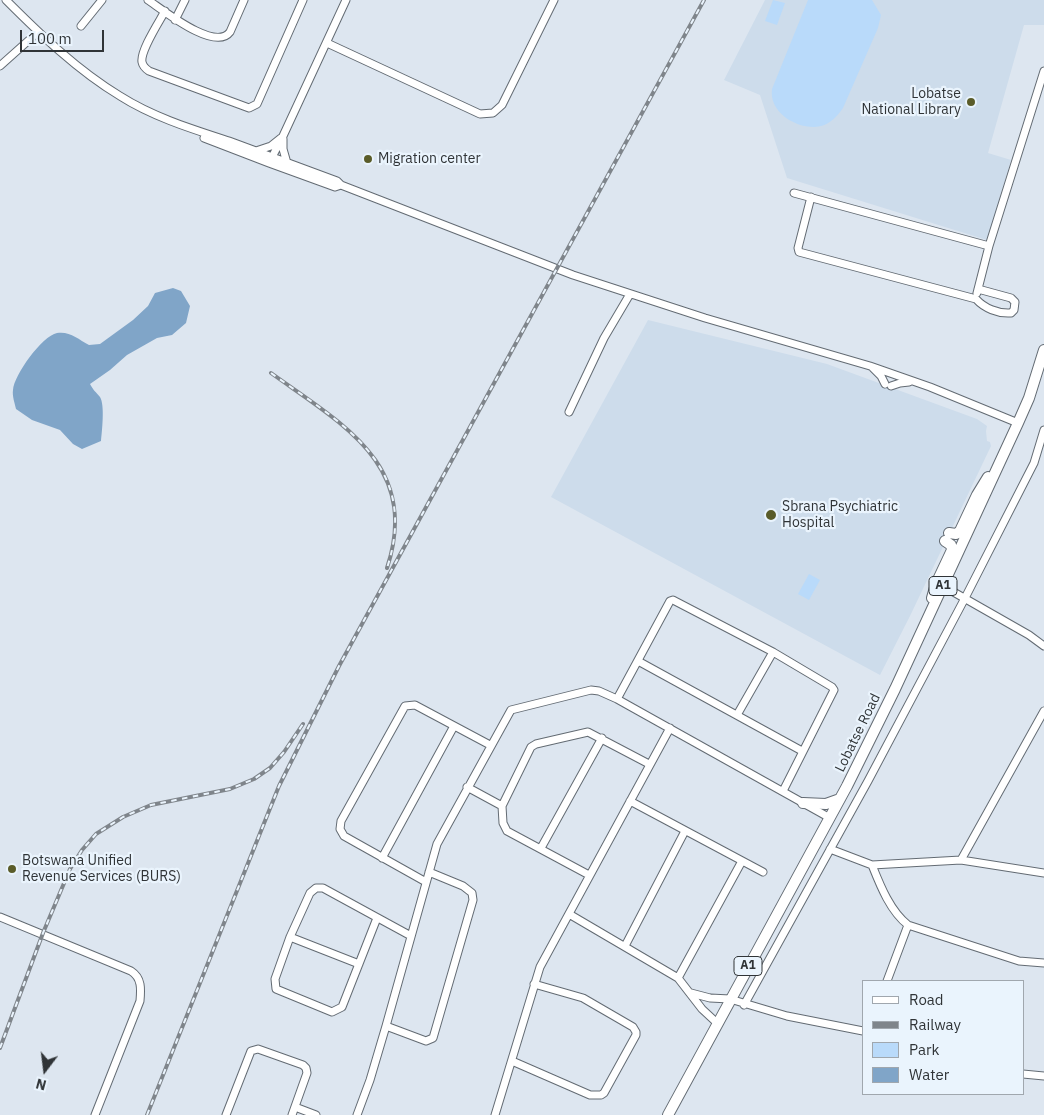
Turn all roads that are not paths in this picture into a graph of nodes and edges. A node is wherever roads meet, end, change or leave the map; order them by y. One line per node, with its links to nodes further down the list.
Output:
1 (6, 0): 12 (street)
2 (102, 0): 11 (street)
3 (148, 0): 9 (street)
4 (185, 0): 10 (street)
5 (244, 0): 10 (street)
6 (303, 0): 9 (street)
7 (346, 0): 13 (street)
8 (554, 0): 13 (street)
9 (164, 11): 10 (street)
10 (175, 20)
11 (81, 26)
12 (38, 32): 14 (street); 16 (street)
13 (326, 42): 17 (street)
14 (0, 66)
15 (1044, 71): 24 (street)
16 (180, 125): 18 (street); 19 (street)
17 (283, 136): 18 (street); 19 (street); 20 (street)
18 (256, 152): 19 (street)
19 (270, 160): 20 (street); 21 (street)
20 (287, 163): 21 (street)
21 (341, 186): 26 (street)
22 (794, 192): 23 (street)
23 (812, 197): 24 (street); 27 (street)
24 (989, 246): 25 (street)
25 (978, 289): 27 (street); 27 (street)
26 (630, 294): 29 (street); 32 (street)
27 (976, 299)
28 (1044, 350): 30 (highway, Lobatse Road / A1)
29 (870, 366): 31 (street); 31 (street)
30 (1041, 371): 33 (highway, Lobatse Road / A1)
31 (914, 382): 33 (street)
32 (569, 412)
33 (1018, 424): 35 (highway, Lobatse Road / A1)
34 (1044, 430): 37 (street)
35 (1005, 453): 36 (highway, Lobatse Road / A1); 38 (highway)
36 (943, 586): 37 (street); 38 (highway, Lobatse Road / A1)
37 (965, 598): 40 (street); 61 (street)
38 (920, 635): 54 (highway, Lobatse Road / A1)
39 (1044, 635): 40 (street)
40 (1041, 644)
41 (773, 652): 42 (street); 45 (street); 50 (street)
42 (638, 661): 43 (street); 45 (street)
43 (617, 699): 47 (street); 49 (street)
44 (1044, 711): 63 (street)
45 (737, 715): 50 (street)
46 (454, 726): 49 (street); 62 (street); 62 (street)
47 (670, 728): 51 (street); 53 (street)
48 (602, 738): 51 (street); 57 (street); 60 (street)
49 (490, 745): 52 (street)
50 (802, 750): 53 (street)
51 (649, 764): 55 (street)
52 (467, 787): 57 (street); 66 (street)
53 (783, 791): 56 (street)
54 (840, 799): 56 (highway); 58 (highway, Lobatse Road / A1)
55 (630, 801): 59 (street); 69 (street)
56 (803, 803): 58 (street)
57 (502, 806): 60 (street)
58 (830, 818): 84 (highway, Lobatse Road / A1)
59 (685, 831): 64 (street); 77 (street)
60 (541, 848): 69 (street)
61 (830, 849): 65 (street); 85 (street)
62 (382, 858): 70 (street)
63 (961, 860): 65 (street); 68 (street)
64 (742, 861): 67 (street); 80 (street)
65 (872, 865): 74 (street)
66 (429, 872): 70 (street); 87 (street)
67 (763, 872)
68 (1044, 873)
69 (589, 875): 71 (street)
70 (426, 882): 75 (street)
71 (569, 914): 77 (street); 82 (street)
72 (0, 917): 93 (street)
73 (377, 918): 75 (street); 76 (street); 79 (street)
74 (908, 925): 78 (street); 81 (street)
75 (411, 936): 87 (street)
76 (290, 937): 79 (street); 79 (street)
77 (625, 946): 80 (street)
78 (1044, 963)
79 (359, 964)
80 (678, 978): 83 (street)
81 (887, 980)
82 (534, 984): 89 (street); 89 (street)
83 (691, 993): 84 (street); 86 (street)
84 (730, 999): 85 (street); 86 (highway, Lobatse Road / A1)
85 (744, 1005): 88 (street)
86 (717, 1023): 99 (highway, Lobatse Road / A1)
87 (386, 1026): 97 (street)
88 (862, 1031)
89 (512, 1061): 98 (street)
90 (1024, 1074): 91 (street)
91 (1044, 1076)
92 (295, 1107): 94 (street); 95 (street); 96 (street)
93 (95, 1115)
94 (226, 1115)
95 (292, 1115)
96 (316, 1115)
97 (357, 1115)
98 (495, 1115)
99 (668, 1115)

